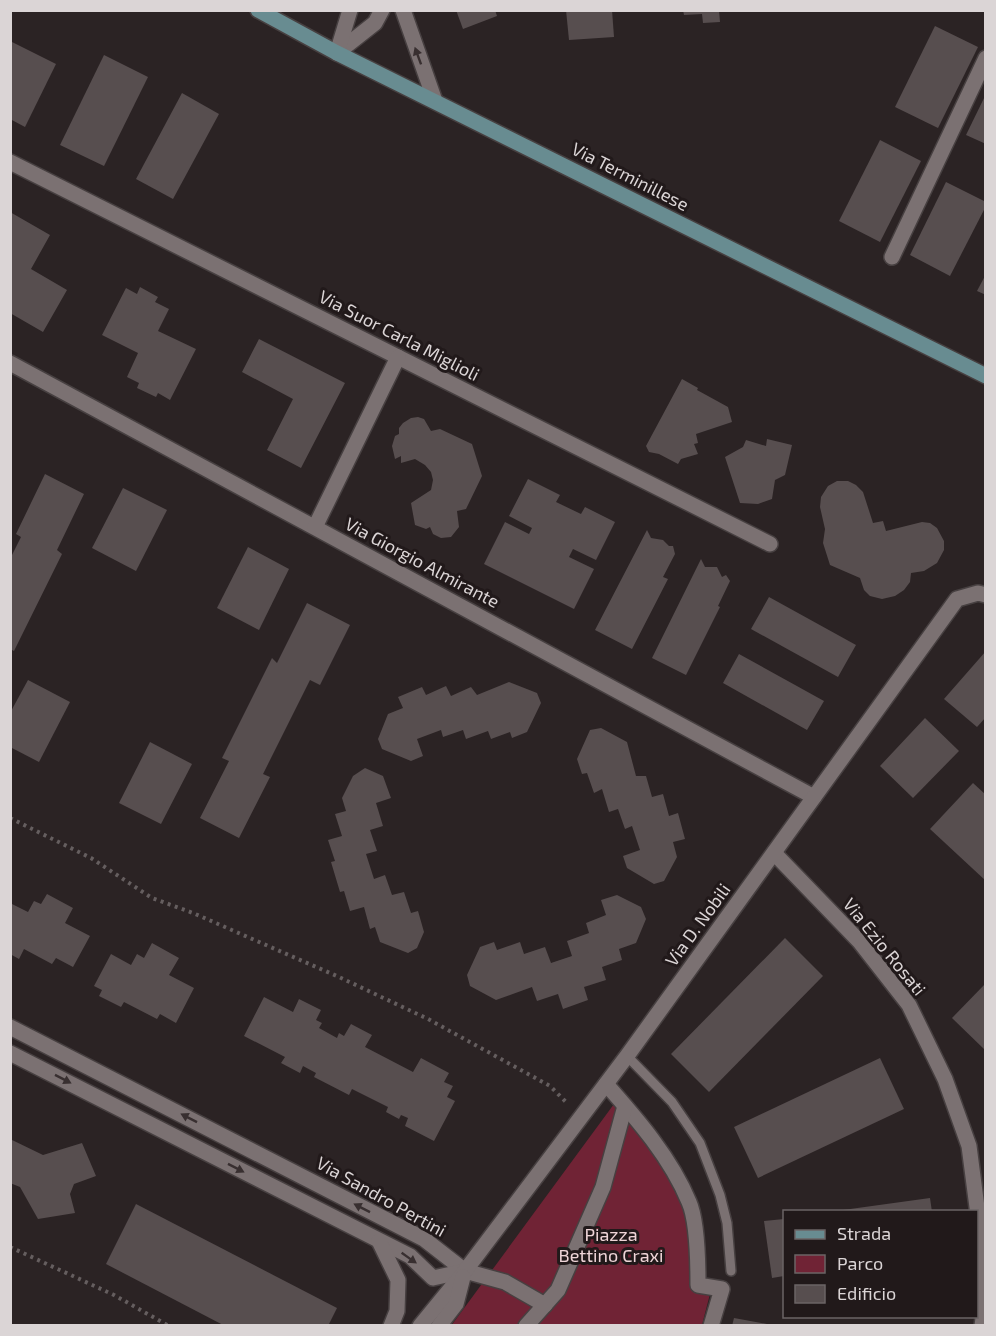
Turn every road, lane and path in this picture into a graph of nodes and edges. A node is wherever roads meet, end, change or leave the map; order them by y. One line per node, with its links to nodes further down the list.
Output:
1 (258, 10): 5 (main road, Via Terminillese)
2 (350, 10): 5 (street)
3 (382, 10): 5 (street)
4 (403, 10): 7 (street, one-way to 4)
5 (337, 53): 7 (main road, Via Terminillese)
6 (986, 57): 9 (street)
7 (435, 101): 12 (main road, Via Terminillese)
8 (10, 162): 10 (street, Via Suor Carla Miglioli)
9 (892, 257)
10 (398, 357): 13 (street); 14 (street, Via Suor Carla Miglioli)
11 (10, 363): 13 (street, Via Giorgio Almirante)
12 (986, 376)
13 (315, 527): 16 (street, Via Giorgio Almirante)
14 (770, 544)
15 (986, 595): 16 (street, Via D. Nobili)
16 (814, 797): 18 (street, Via D. Nobili)
17 (10, 818): 24 (path)
18 (774, 853): 21 (street, Via D. Nobili); 25 (street, Via Ezio Rosati)
19 (10, 1027): 29 (street, Via Sandro Pertini, one-way to 19)
20 (10, 1053): 27 (street, one-way to 27)
21 (627, 1056): 22 (street, Via D. Nobili); 30 (lane)
22 (606, 1084): 23 (street); 24 (street, Via D. Nobili)
23 (625, 1106): 31 (street); 37 (street)
24 (582, 1117): 29 (street, Via D. Nobili)
25 (977, 1210)
26 (978, 1215): 38 (street, Via Ezio Rosati)
27 (379, 1241): 29 (street, one-way to 29); 33 (street)
28 (10, 1247): 32 (path)
29 (465, 1271): 31 (street); 34 (street, Via D. Nobili); 35 (street)
30 (731, 1271)
31 (545, 1305): 36 (street)
32 (169, 1326)
33 (391, 1326)
34 (420, 1326)
35 (439, 1326)
36 (526, 1326)
37 (711, 1326)
38 (982, 1326)

